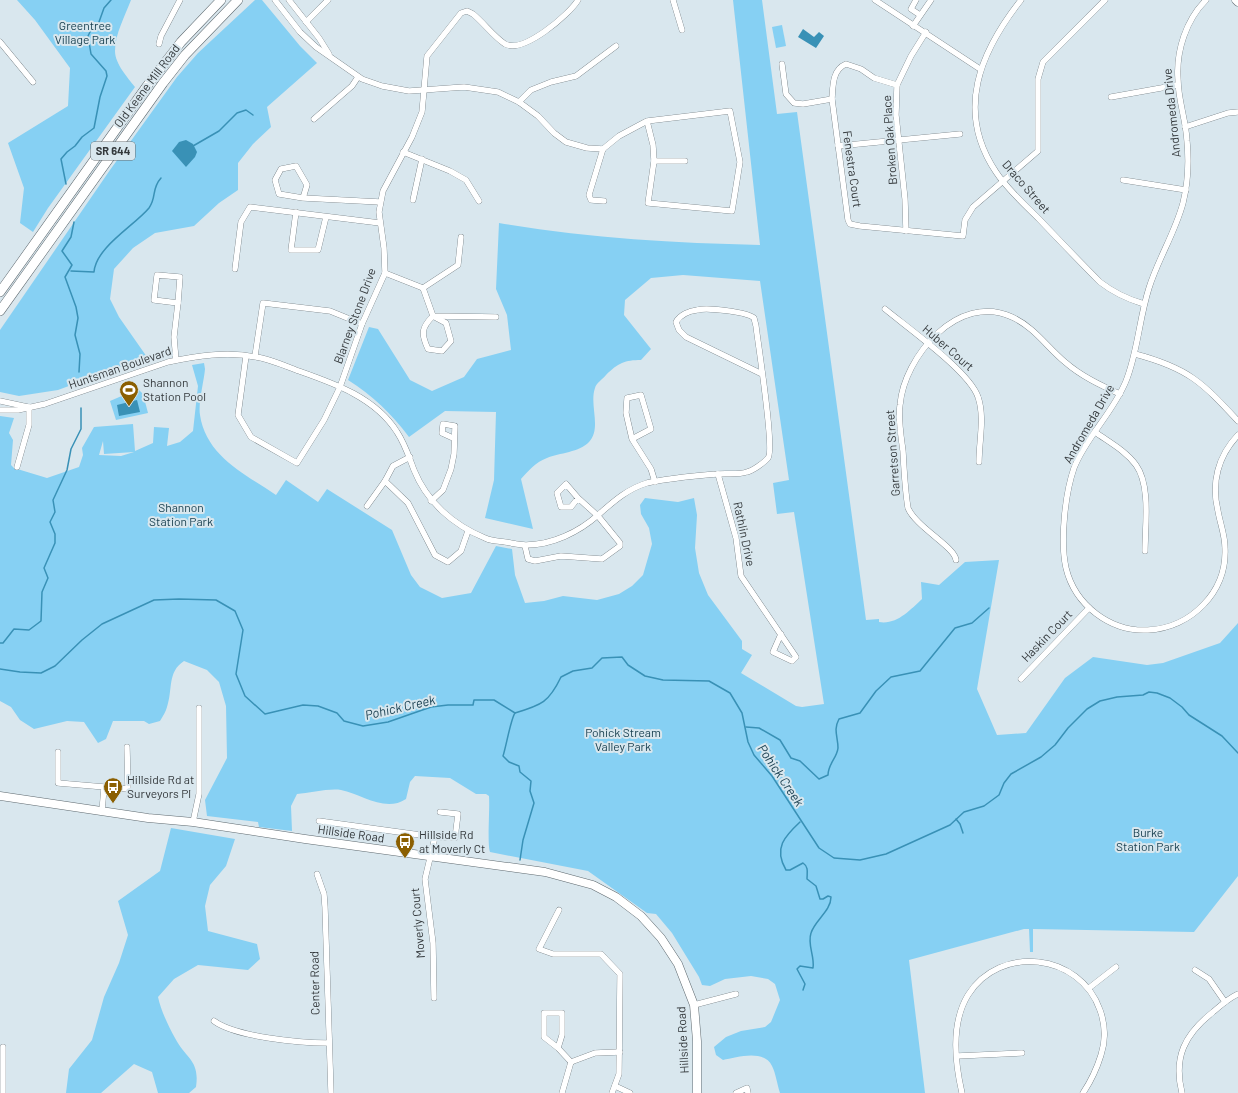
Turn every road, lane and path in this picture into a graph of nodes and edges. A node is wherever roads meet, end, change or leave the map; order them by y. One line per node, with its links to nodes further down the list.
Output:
1 (180, 0): 21 (street)
2 (221, 0): 62 (main road, Old Keene Mill Road / SR 644)
3 (238, 0): 66 (main road, Old Keene Mill Road / SR 644)
4 (275, 0): 23 (street)
5 (289, 0): 16 (street)
6 (328, 0): 16 (street)
7 (578, 0): 30 (street, Blarney Stone Drive)
8 (673, 0): 18 (street)
9 (875, 0): 17 (street)
10 (916, 0): 15 (street)
11 (931, 0): 15 (street)
12 (1021, 0): 25 (street, Draco Street)
13 (1105, 0): 47 (street)
14 (1206, 0): 29 (street, Andromeda Drive)
15 (920, 16): 17 (street)
16 (306, 22): 23 (street)
17 (913, 26): 19 (street)
18 (682, 30)
19 (926, 32): 25 (street); 28 (street, Broken Oak Place)
20 (0, 42): 27 (street)
21 (159, 44)
22 (616, 46): 33 (street)
23 (330, 56): 26 (street)
24 (782, 64): 32 (street)
25 (980, 68): 47 (street, Draco Street)
26 (358, 77): 30 (street); 35 (street)
27 (33, 82)
28 (897, 85): 32 (street, Fenestra Court); 39 (street, Broken Oak Place)
29 (1178, 85): 31 (street); 37 (street, Andromeda Drive)
30 (423, 91): 33 (street); 42 (street, Blarney Stone Drive)
31 (1111, 97)
32 (832, 100): 40 (street, Fenestra Court)
33 (519, 102): 41 (street)
34 (1238, 112): 37 (street)
35 (314, 119)
36 (647, 121): 41 (street); 44 (street); 44 (street)
37 (1186, 127): 48 (street, Andromeda Drive)
38 (960, 134): 39 (street)
39 (898, 140): 40 (street); 57 (street, Broken Oak Place)
40 (838, 146): 57 (street, Fenestra Court)
41 (603, 148): 51 (street)
42 (403, 152): 43 (street); 52 (street, Blarney Stone Drive)
43 (422, 159): 50 (street); 53 (street)
44 (654, 161): 45 (street)
45 (685, 161)
46 (1123, 180): 48 (street)
47 (1004, 182): 57 (street, Fenestra Court); 64 (street, Draco Street)
48 (1186, 190): 64 (street, Andromeda Drive)
49 (303, 198): 49 (street); 52 (street)
50 (413, 200)
51 (604, 201)
52 (380, 202): 56 (street, Blarney Stone Drive)
53 (479, 202)
54 (296, 212): 55 (street); 55 (street); 59 (street)
55 (326, 217): 56 (street)
56 (380, 223): 60 (street, Blarney Stone Drive)
57 (906, 231)
58 (461, 237): 61 (street)
59 (235, 268)
60 (385, 273): 61 (street); 69 (street, Blarney Stone Drive)
61 (423, 288): 67 (street)
62 (0, 292)
63 (178, 303): 63 (street); 74 (street)
64 (1144, 304): 71 (street, Andromeda Drive)
65 (885, 310): 70 (street, Huber Court)
66 (0, 311)
67 (433, 316): 67 (street); 68 (street)
68 (496, 317)
69 (362, 324): 73 (street); 76 (street, Blarney Stone Drive)
70 (928, 345): 77 (street, Garretson Street); 87 (street, Huber Court); 99 (street, Garretson Street)
71 (1135, 354): 77 (street, Andromeda Drive); 81 (street)
72 (246, 356): 73 (street, Huntsman Boulevard); 74 (street, Huntsman Boulevard); 76 (street, Blarney Stone Drive)
73 (255, 356): 76 (street, Huntsman Boulevard)
74 (176, 360): 79 (street, Huntsman Boulevard)
75 (762, 374): 75 (street); 89 (street, Huntsman Boulevard)
76 (340, 387): 86 (street, Huntsman Boulevard)
77 (1120, 394): 82 (street, Andromeda Drive)
78 (0, 401): 79 (street, Huntsman Boulevard)
79 (29, 407): 80 (street, Huntsman Boulevard); 88 (street)
80 (0, 410)
81 (1238, 421)
82 (1095, 432): 98 (street); 100 (street, Andromeda Drive)
83 (1238, 435): 100 (street, Andromeda Drive)
84 (453, 438): 93 (street)
85 (632, 439): 85 (street); 91 (street)
86 (410, 457): 90 (street); 93 (street, Huntsman Boulevard)
87 (979, 462)
88 (17, 467)
89 (718, 474): 91 (street, Huntsman Boulevard); 101 (street, Rathlin Drive)
90 (385, 481): 94 (street); 96 (street)
91 (655, 482): 95 (street, Huntsman Boulevard)
92 (578, 498): 95 (street)
93 (431, 501): 96 (street, Huntsman Boulevard)
94 (367, 506)
95 (598, 516): 97 (street, Huntsman Boulevard); 97 (street)
96 (468, 531): 97 (street, Huntsman Boulevard)
97 (525, 546)
98 (1145, 551)
99 (956, 560)
100 (1089, 608): 102 (street, Haskin Court)
101 (782, 634): 101 (street, Rathlin Drive)
102 (1021, 679)
103 (198, 708): 111 (street)
104 (127, 747): 106 (street)
105 (58, 752): 106 (street)
106 (104, 788): 108 (street)
107 (0, 796): 108 (street, Hillside Road)
108 (102, 811): 111 (street, Hillside Road)
109 (440, 812): 112 (street)
110 (319, 821): 112 (street)
111 (193, 822): 113 (street, Hillside Road)
112 (435, 837): 113 (street, Moverly Court)
113 (430, 857): 121 (street, Moverly Court); 123 (street, Hillside Road)
114 (317, 874): 125 (street, Center Road)
115 (559, 910): 128 (street)
116 (1116, 967): 118 (street)
117 (1195, 970): 122 (street)
118 (1089, 988): 130 (street); 142 (street)
119 (736, 994): 123 (street)
120 (1238, 994): 122 (street)
121 (434, 998)
122 (1225, 1002): 143 (street)
123 (694, 1005): 138 (street, Hillside Road)
124 (214, 1021): 125 (street)
125 (328, 1043): 134 (street, Center Road)
126 (3, 1047): 133 (street)
127 (558, 1048): 127 (street); 131 (street)
128 (620, 1052): 131 (street); 132 (street)
129 (1022, 1053): 130 (street)
130 (957, 1056): 141 (street)
131 (571, 1062): 135 (street)
132 (615, 1086): 136 (street); 137 (street)
133 (3, 1093)
134 (331, 1093)
135 (562, 1093)
136 (612, 1093)
137 (630, 1093)
138 (697, 1093)
139 (736, 1093): 140 (street)
140 (748, 1093)
141 (962, 1093)
142 (1083, 1093)
143 (1182, 1093)

